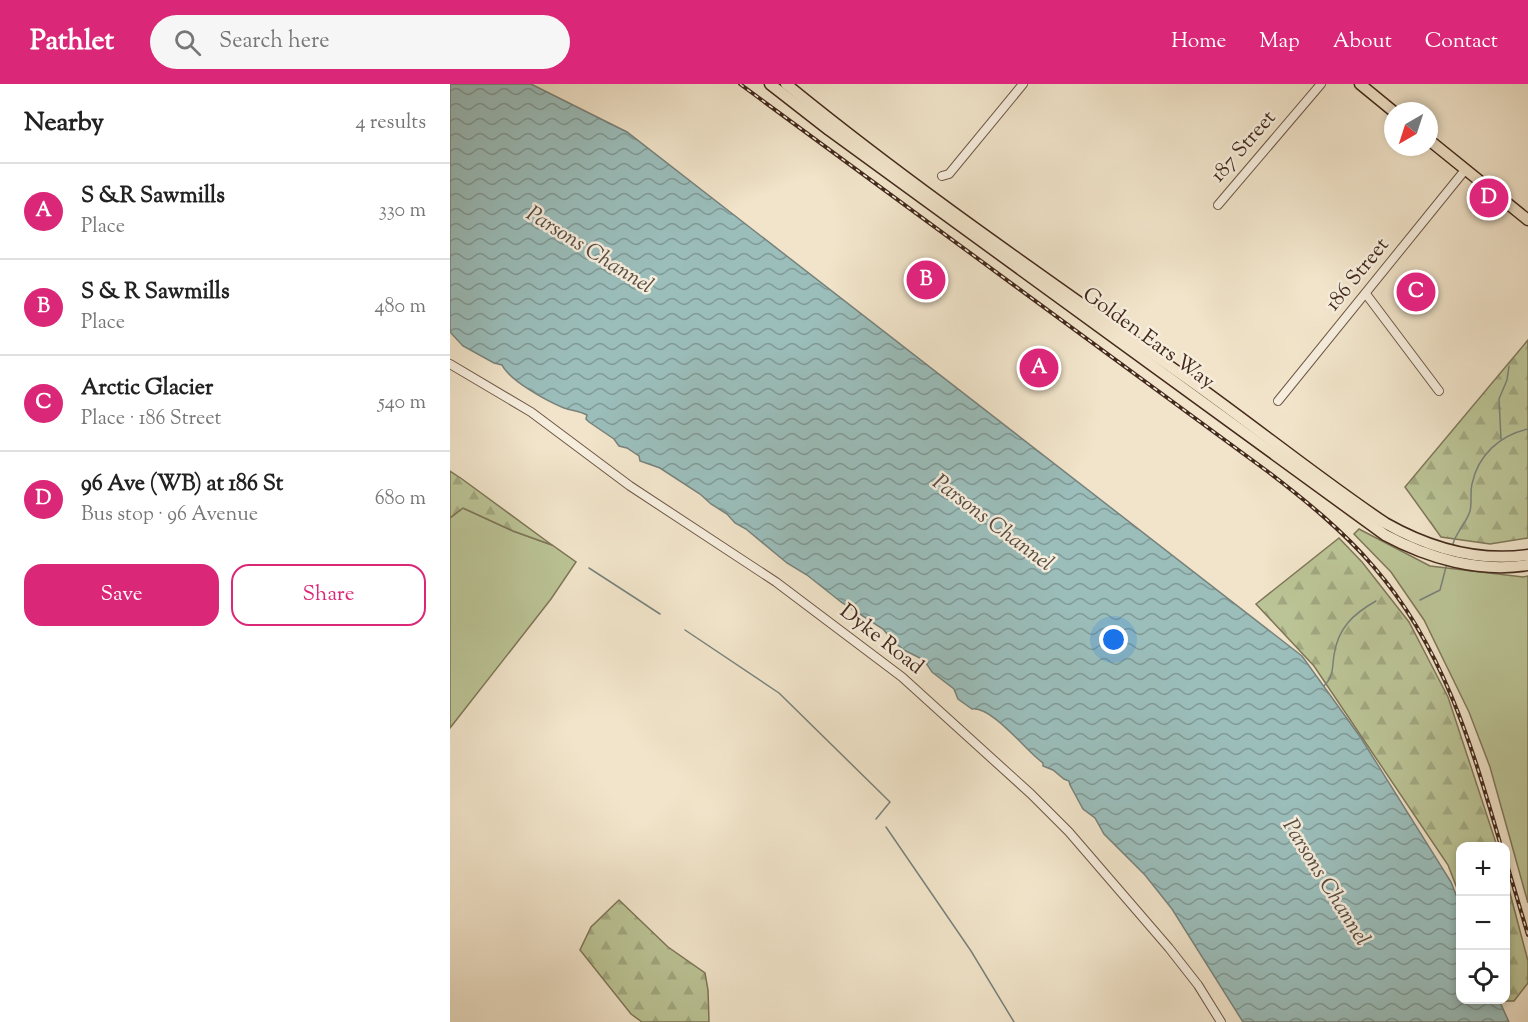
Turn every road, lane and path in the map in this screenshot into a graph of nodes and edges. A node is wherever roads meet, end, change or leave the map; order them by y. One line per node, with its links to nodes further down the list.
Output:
1 (770, 84): 17 (main road, Golden Ears Way)
2 (786, 84): 17 (main road, Golden Ears Way)
3 (1023, 84): 9 (street)
4 (1321, 84): 10 (street, 187 Street)
5 (1360, 84): 6 (main road)
6 (1384, 104)
7 (1438, 148): 8 (main road)
8 (1465, 170): 11 (main road); 12 (street, 186 Street)
9 (942, 176)
10 (1218, 205)
11 (1528, 220)
12 (1366, 294): 14 (street); 15 (street, 186 Street)
13 (450, 364): 19 (street, Dyke Road)
14 (1439, 391)
15 (1278, 401)
16 (1528, 555): 17 (main road, Golden Ears Way)
17 (1490, 561): 18 (main road, Golden Ears Way)
18 (1528, 565)
19 (1221, 1022)

